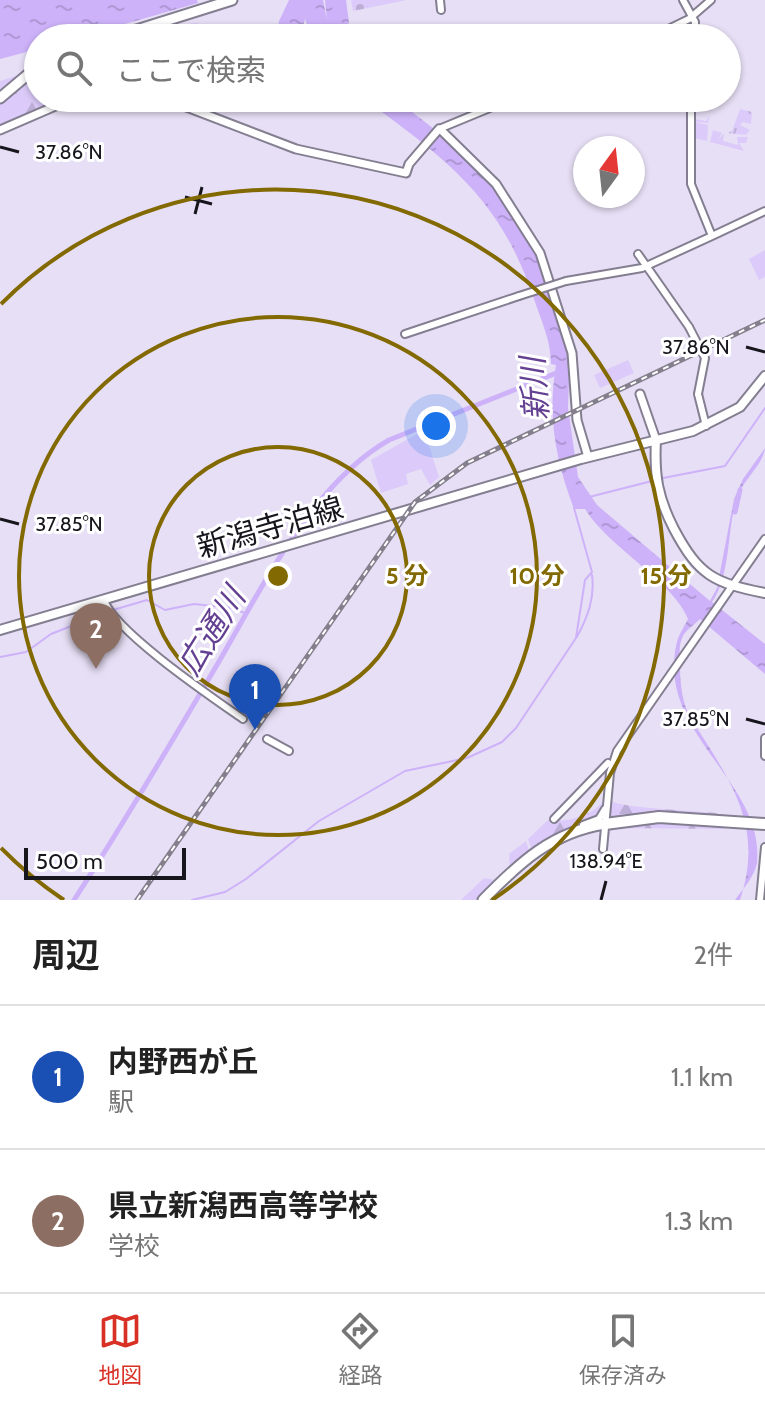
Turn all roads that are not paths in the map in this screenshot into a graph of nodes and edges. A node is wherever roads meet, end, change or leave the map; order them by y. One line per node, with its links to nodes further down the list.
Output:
1 (232, 0): 7 (highway)
2 (440, 0): 5 (street)
3 (683, 0): 6 (street)
4 (711, 0): 6 (street)
5 (441, 10)
6 (692, 16): 8 (street); 9 (street)
7 (156, 24)
8 (677, 24)
9 (693, 24)
10 (24, 78): 11 (highway)
11 (0, 98)
12 (42, 112): 16 (main road)
13 (200, 112): 17 (main road)
14 (481, 112): 17 (street)
15 (691, 112): 19 (street)
16 (0, 130)
17 (438, 130): 27 (main road)
18 (765, 211): 19 (street)
19 (712, 236): 21 (street)
20 (638, 254): 21 (street)
21 (645, 267): 22 (street, bridge); 25 (street, bridge)
22 (405, 334)
23 (765, 376): 25 (main road)
24 (640, 394): 26 (main road)
25 (706, 426): 26 (main road)
26 (656, 440): 27 (main road); 29 (main road)
27 (588, 457): 31 (main road, 新潟寺泊線)
28 (765, 539): 29 (street)
29 (732, 587): 30 (main road); 39 (street)
30 (765, 593)
31 (104, 600): 32 (main road, 新潟寺泊線); 33 (street)
32 (0, 630)
33 (243, 719)
34 (765, 738): 37 (street)
35 (267, 739): 36 (street)
36 (289, 751)
37 (765, 756)
38 (608, 763): 40 (street)
39 (606, 806): 41 (street); 43 (street)
40 (554, 819)
41 (605, 824): 42 (highway); 43 (highway); 45 (street)
42 (765, 825)
43 (581, 828): 46 (highway)
44 (765, 847): 47 (street)
45 (603, 849)
46 (483, 900)
47 (760, 900)

